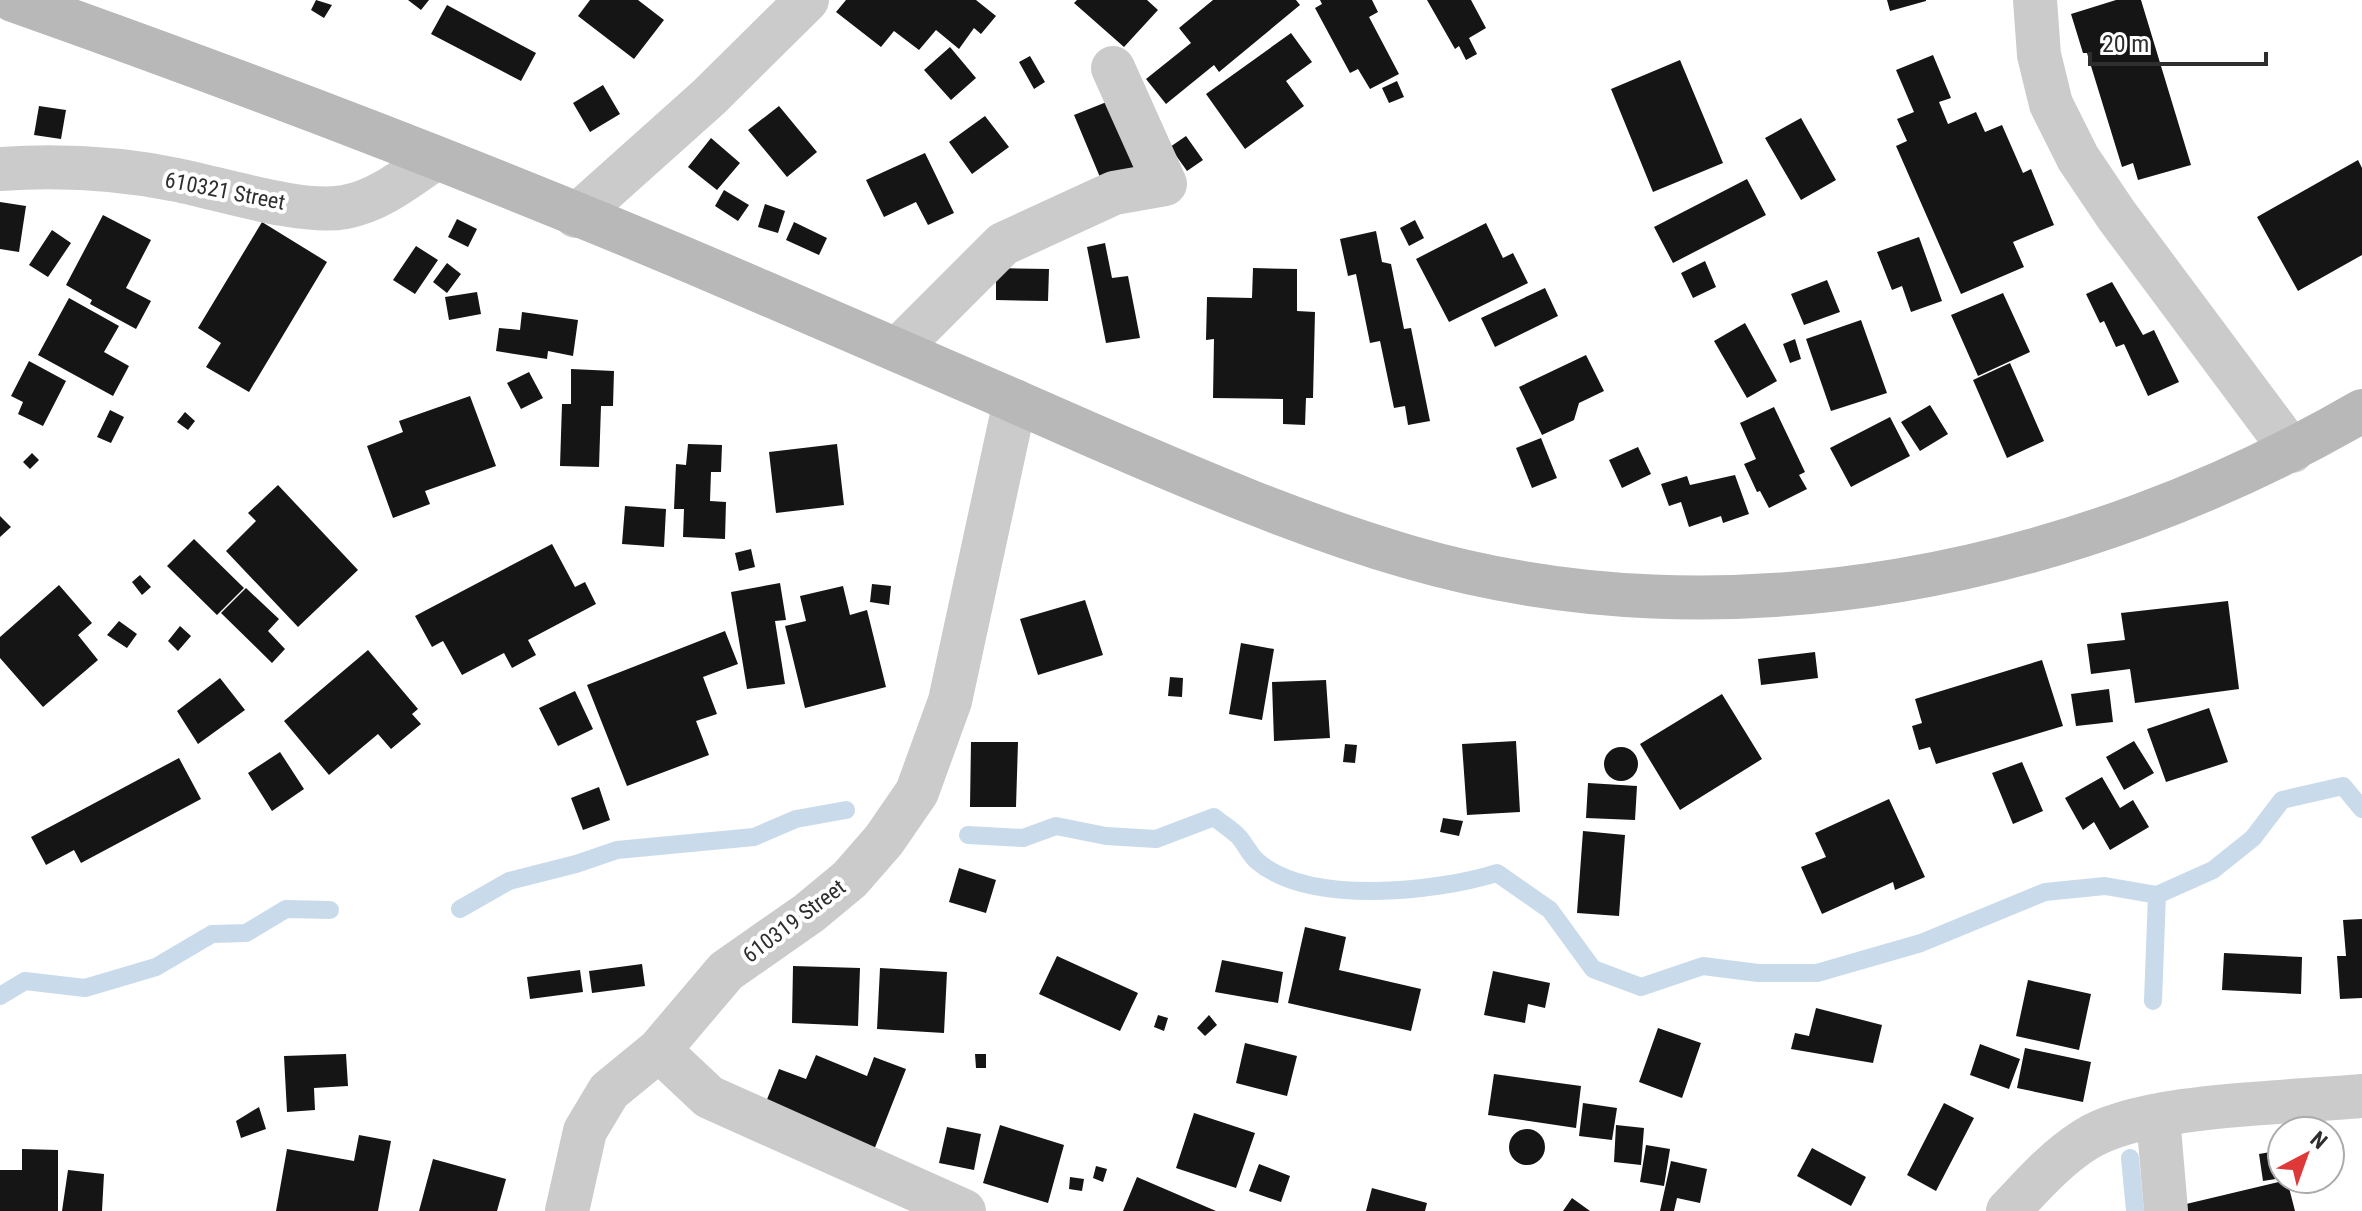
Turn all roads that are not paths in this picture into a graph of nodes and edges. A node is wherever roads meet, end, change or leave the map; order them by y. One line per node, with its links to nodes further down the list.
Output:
1 (13, 0): 5 (street)
2 (807, 0): 7 (street)
3 (2035, 0): 11 (street)
4 (1113, 68): 8 (street)
5 (436, 158): 6 (street, 610321 Street); 7 (street)
6 (0, 169)
7 (576, 216): 8 (street)
8 (897, 350): 9 (street)
9 (1015, 401): 11 (street); 12 (street, 610319 Street)
10 (2362, 411): 11 (street)
11 (2292, 451)
12 (659, 1050): 15 (street, 610319 Street); 16 (street)
13 (2362, 1096): 14 (street)
14 (2158, 1116): 17 (street); 18 (street)
15 (567, 1211)
16 (964, 1211)
17 (2008, 1211)
18 (2166, 1211)

